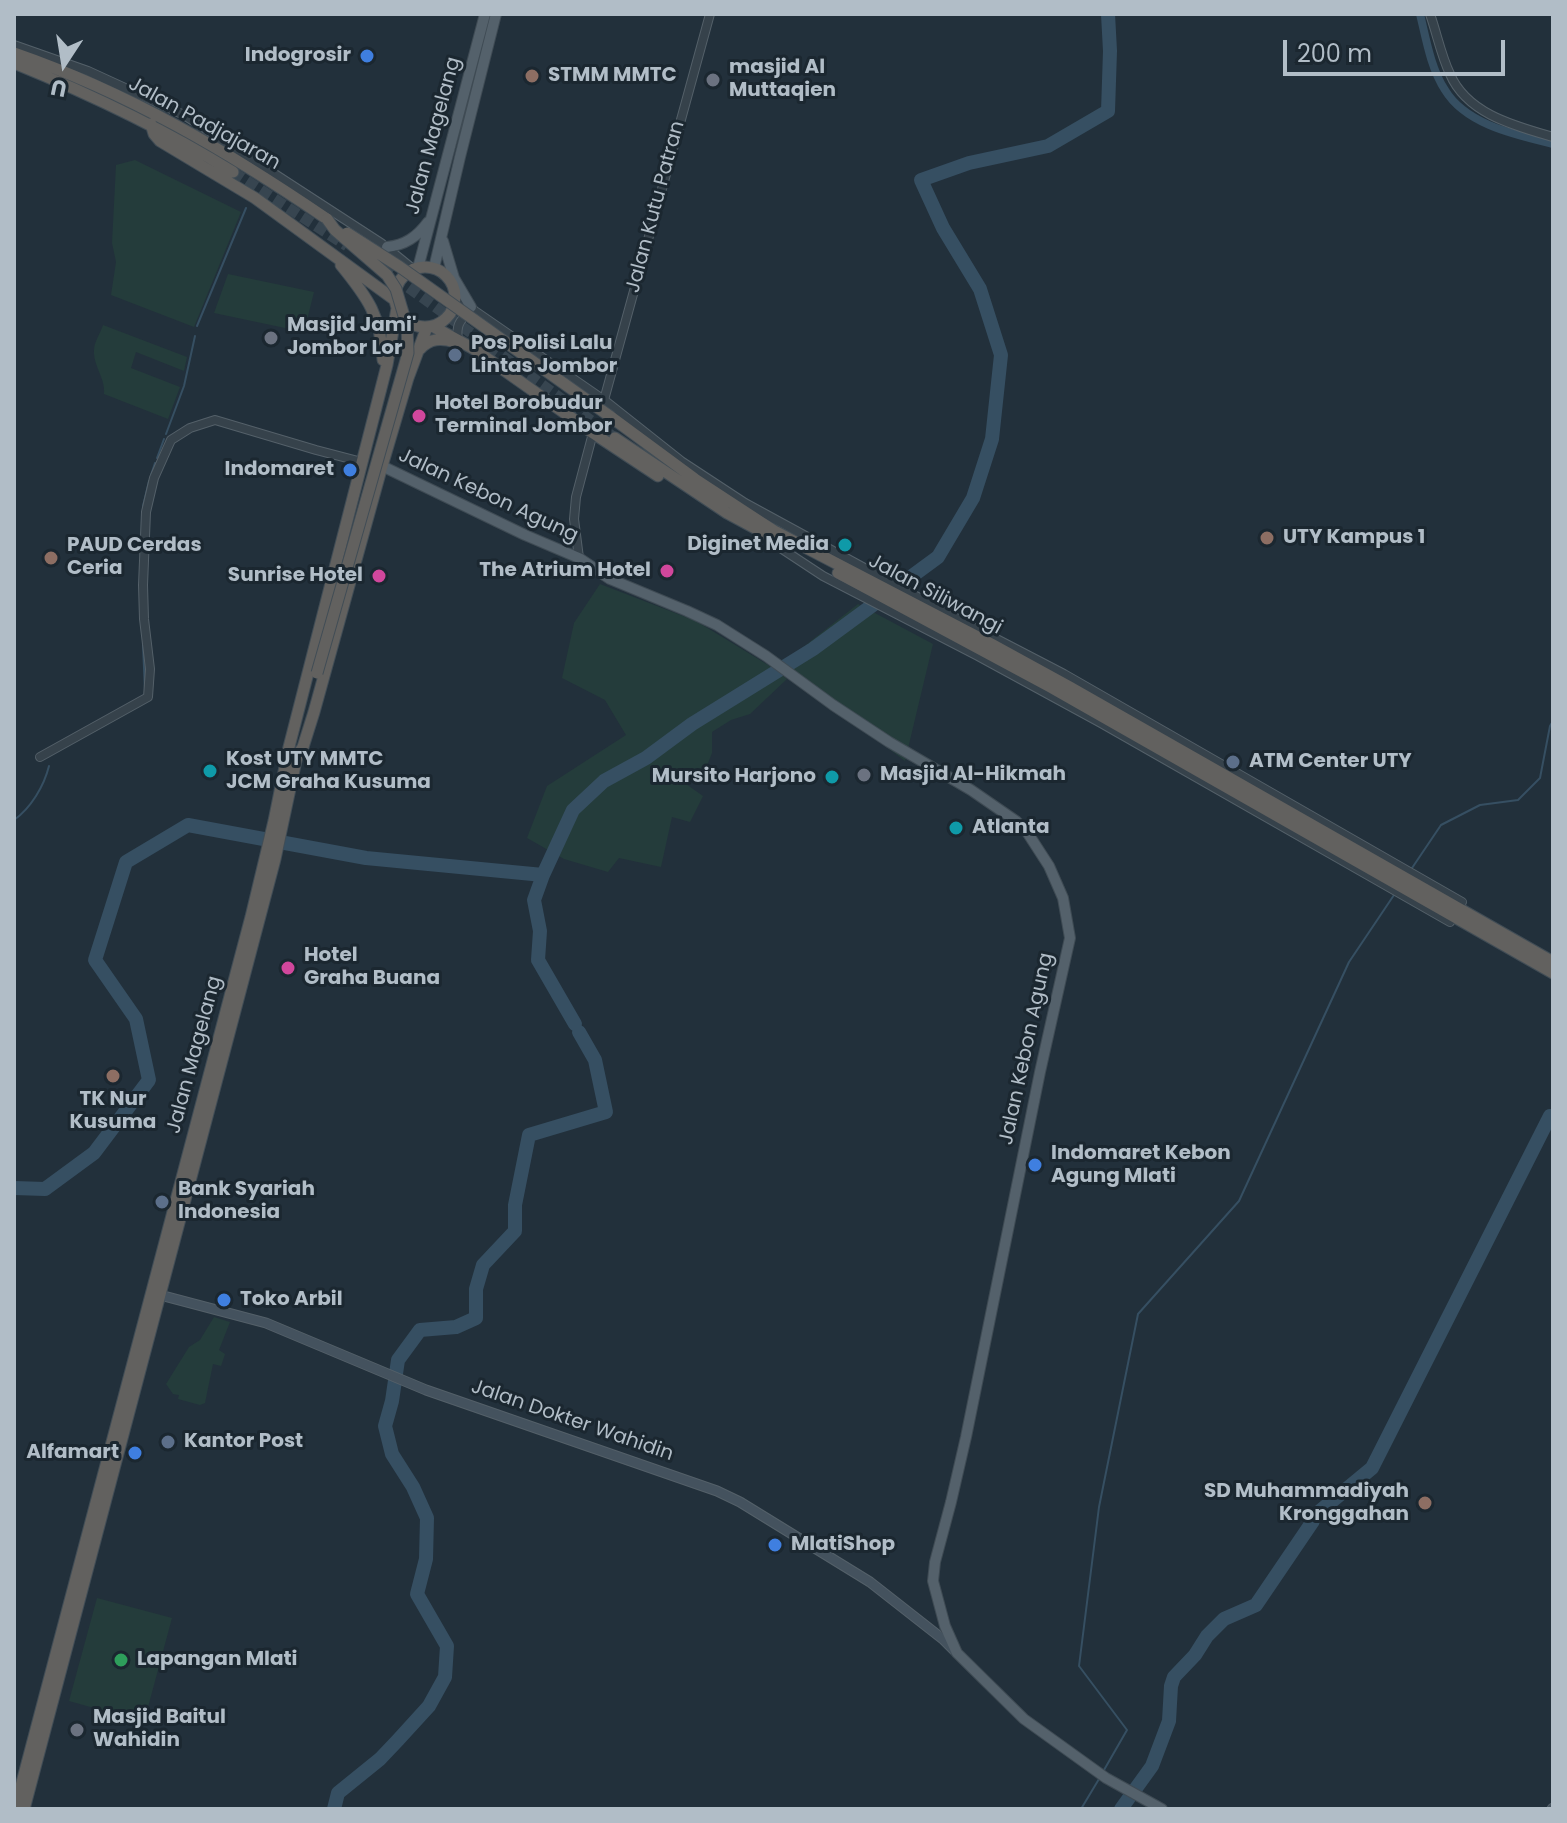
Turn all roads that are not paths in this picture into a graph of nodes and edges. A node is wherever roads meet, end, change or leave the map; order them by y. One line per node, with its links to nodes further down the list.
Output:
1 (485, 14): 13 (main road, Jalan Magelang)
2 (496, 14): 15 (main road, Jalan Magelang)
3 (710, 14): 31 (street, Jalan Kutu Patran)
4 (1430, 14): 11 (street)
5 (14, 45): 16 (street)
6 (14, 53): 14 (highway, Jalan Padjajaran)
7 (14, 63): 8 (highway, Jalan Padjajaran)
8 (29, 69): 9 (street); 10 (highway, Jalan Padjajaran)
9 (14, 70)
10 (151, 124): 12 (highway, Jalan Padjajaran); 17 (highway)
11 (1553, 137)
12 (233, 172)
13 (431, 218): 16 (main road); 19 (main road, Jalan Magelang)
14 (327, 219): 38 (highway, Jalan Siliwangi, bridge); 43 (highway, bridge)
15 (442, 235): 18 (main road, Jalan Magelang); 23 (main road)
16 (384, 245): 19 (street); 20 (street)
17 (332, 253): 20 (highway); 30 (highway)
18 (434, 268): 19 (highway); 21 (highway)
19 (415, 269): 22 (highway)
20 (361, 274): 22 (highway)
21 (455, 294): 23 (street); 24 (highway)
22 (396, 304): 24 (highway); 28 (highway, Jalan Magelang)
23 (473, 309): 25 (street); 31 (street)
24 (430, 327): 25 (highway); 27 (highway, Jalan Magelang)
25 (458, 339): 26 (highway)
26 (474, 349): 27 (highway); 32 (highway)
27 (418, 351): 29 (highway, Jalan Magelang)
28 (387, 365): 29 (highway); 30 (highway, Jalan Magelang)
29 (411, 370): 35 (highway, Jalan Magelang)
30 (380, 388): 34 (highway, Jalan Magelang)
31 (604, 400): 38 (street)
32 (593, 433): 36 (highway); 37 (street, Jalan Kebon Agung)
33 (615, 438): 36 (highway, Jalan Siliwangi)
34 (362, 462): 44 (street); 45 (highway, Jalan Magelang)
35 (382, 466): 37 (main road, Jalan Kebon Agung); 43 (highway, Jalan Magelang)
36 (699, 494): 38 (highway, Jalan Siliwangi)
37 (579, 558): 56 (main road, Jalan Kebon Agung)
38 (855, 577): 39 (highway, Jalan Siliwangi); 39 (street)
39 (952, 629): 40 (highway, Jalan Siliwangi); 41 (street); 47 (highway, Jalan Siliwangi)
40 (973, 635): 41 (highway); 42 (highway, Jalan Siliwangi)
41 (994, 637): 42 (highway); 47 (street)
42 (1004, 651): 47 (highway, Jalan Siliwangi)
43 (298, 753): 45 (highway, Jalan Magelang)
44 (40, 757)
45 (278, 822): 46 (highway, Jalan Magelang)
46 (270, 858): 53 (highway, Jalan Magelang); 54 (highway, Jalan Magelang)
47 (1377, 868): 48 (highway, Jalan Siliwangi)
48 (1456, 912): 49 (highway); 50 (highway, Jalan Siliwangi); 51 (highway, Jalan Siliwangi); 52 (highway)
49 (1553, 954)
50 (1553, 962)
51 (1553, 973)
52 (1553, 981)
53 (160, 1295): 54 (highway, Jalan Magelang); 55 (main road, Jalan Dokter Wahidin)
54 (103, 1493): 57 (highway, Jalan Magelang); 58 (highway, Jalan Magelang)
55 (944, 1640): 56 (main road, Jalan Kebon Agung)
56 (957, 1653): 59 (main road, Jalan Kebon Agung)
57 (15, 1809)
58 (24, 1809)
59 (1162, 1809)

